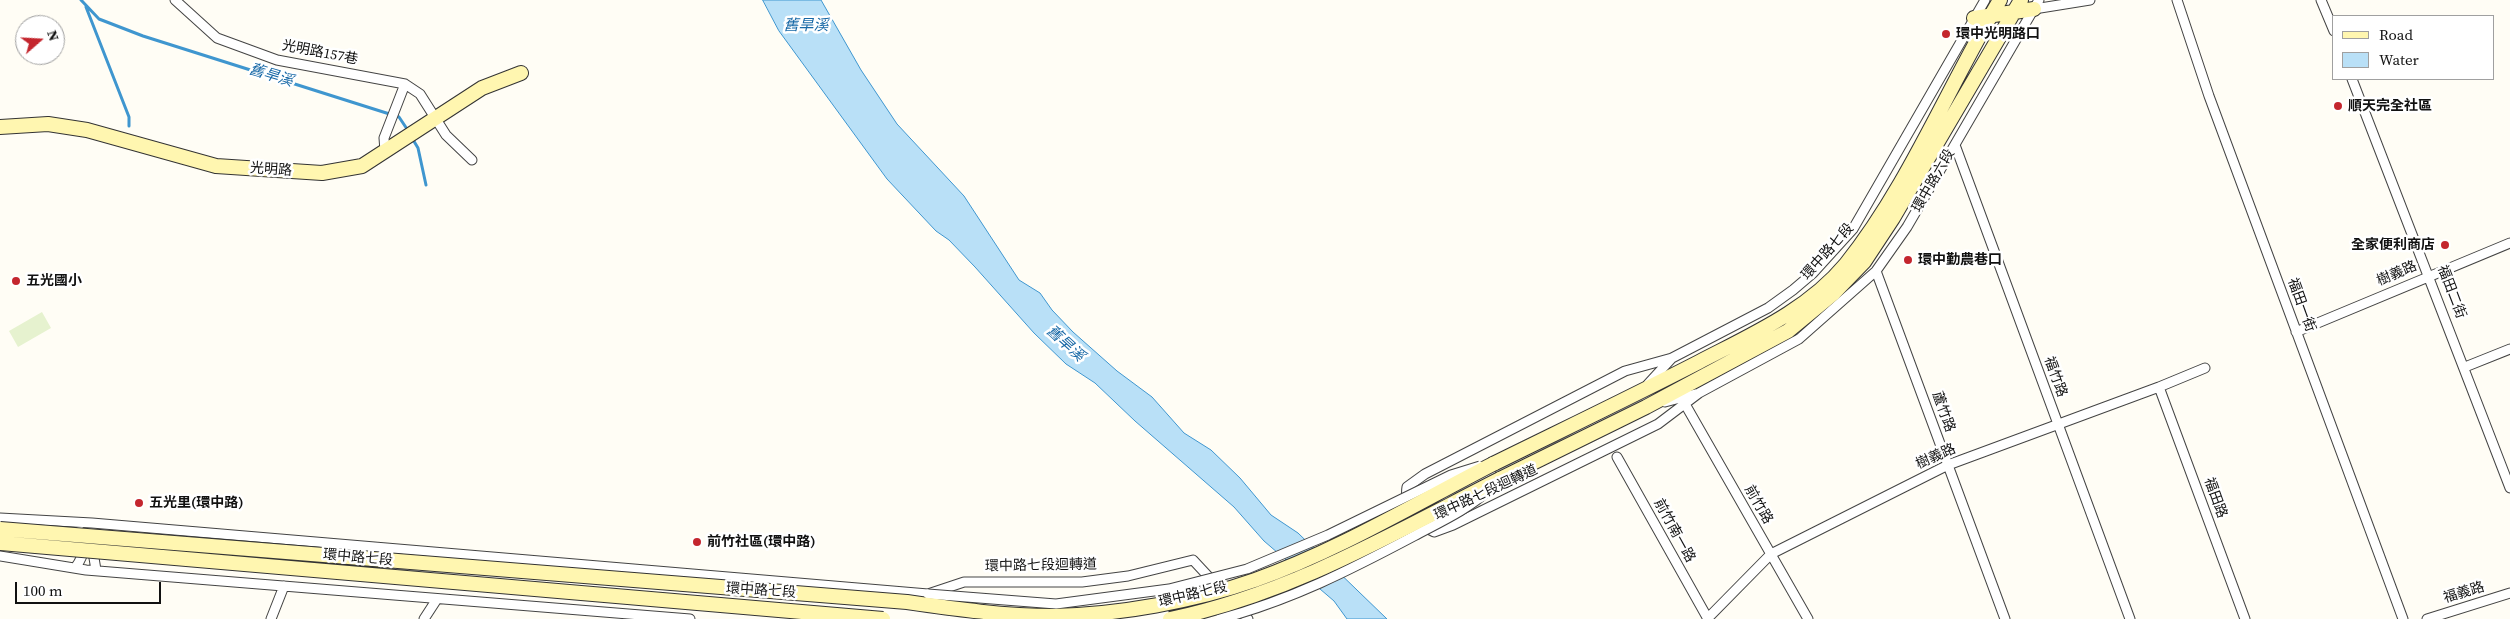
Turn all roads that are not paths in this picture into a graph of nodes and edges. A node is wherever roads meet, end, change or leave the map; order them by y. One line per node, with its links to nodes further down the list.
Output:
1 (174, 0): 14 (street, 光明路157巷)
2 (1985, 0): 10 (street, 環中路七段)
3 (2000, 0): 9 (street)
4 (2090, 0): 7 (street)
5 (2177, 0): 24 (street, 福田一街)
6 (2321, 0): 11 (street)
7 (2036, 4): 8 (street); 17 (street, 環中路六段)
8 (2017, 6): 9 (street); 23 (street, 環中路六段)
9 (1990, 16): 10 (street); 23 (street)
10 (1974, 18): 26 (street, 環中路七段)
11 (2332, 26)
12 (520, 73): 15 (street, 光明路)
13 (2352, 80): 22 (street, 福田二街)
14 (405, 88): 15 (street); 18 (street)
15 (436, 117): 18 (street, 光明路); 19 (street)
16 (0, 127): 18 (street, 光明路)
17 (1955, 145): 21 (street, 環中路六段); 34 (street, 福竹路)
18 (384, 151)
19 (472, 160)
20 (2510, 243): 22 (street, 樹義路)
21 (1876, 271): 23 (street, 環中路六段); 37 (street, 蘆竹路)
22 (2429, 275): 24 (street, 樹義路); 27 (street, 福田二街)
23 (1789, 330): 30 (street, 環中路七段); 31 (street, 環中路七段); 33 (street, 環中路七段)
24 (2296, 332): 65 (street, 福田一街)
25 (2510, 349): 27 (street)
26 (1672, 358): 30 (street, 環中路七段); 32 (street, 環中路七段迴轉道)
27 (2465, 367): 39 (street, 福田二街)
28 (2205, 368): 29 (street, 樹義路)
29 (2159, 387): 34 (street, 樹義路); 64 (street, 福田路)
30 (1640, 392): 36 (street, 環中路七段)
31 (1699, 393): 32 (street, 環中路七段迴轉道); 33 (street, 環中路七段)
32 (1685, 404): 45 (street, 前竹路)
33 (1646, 406): 38 (street, 環中路七段)
34 (2058, 424): 37 (street, 樹義路); 63 (street, 福竹路)
35 (1617, 457): 60 (street, 前竹南一路)
36 (1493, 464): 43 (street, 環中路七段, bridge); 51 (street, 環中路七段, bridge)
37 (1948, 465): 45 (street, 樹義路); 62 (street, 蘆竹路)
38 (1500, 479): 57 (street, 環中路七段, bridge); 58 (street, 環中路七段, bridge)
39 (2510, 488)
40 (0, 518): 41 (street, 環中路七段)
41 (73, 523): 42 (street, 環中路七段); 47 (street)
42 (96, 524): 48 (street); 51 (street, 環中路七段)
43 (0, 529)
44 (0, 543): 56 (street, 環中路七段, bridge)
45 (1771, 554): 60 (street, 樹義路); 61 (street, 前竹路)
46 (0, 556): 47 (street)
47 (75, 568): 48 (street)
48 (96, 570): 49 (street)
49 (284, 586): 52 (street); 53 (street)
50 (2510, 593): 66 (street, 福義路)
51 (928, 594): 59 (street, 環中路七段迴轉道)
52 (437, 599): 54 (street); 55 (street)
53 (271, 619)
54 (424, 619)
55 (690, 619)
56 (883, 619)
57 (1170, 619)
58 (1220, 619)
59 (1248, 619)
60 (1707, 619)
61 (1808, 619)
62 (2005, 619)
63 (2130, 619)
64 (2245, 619)
65 (2403, 619)
66 (2427, 619)

